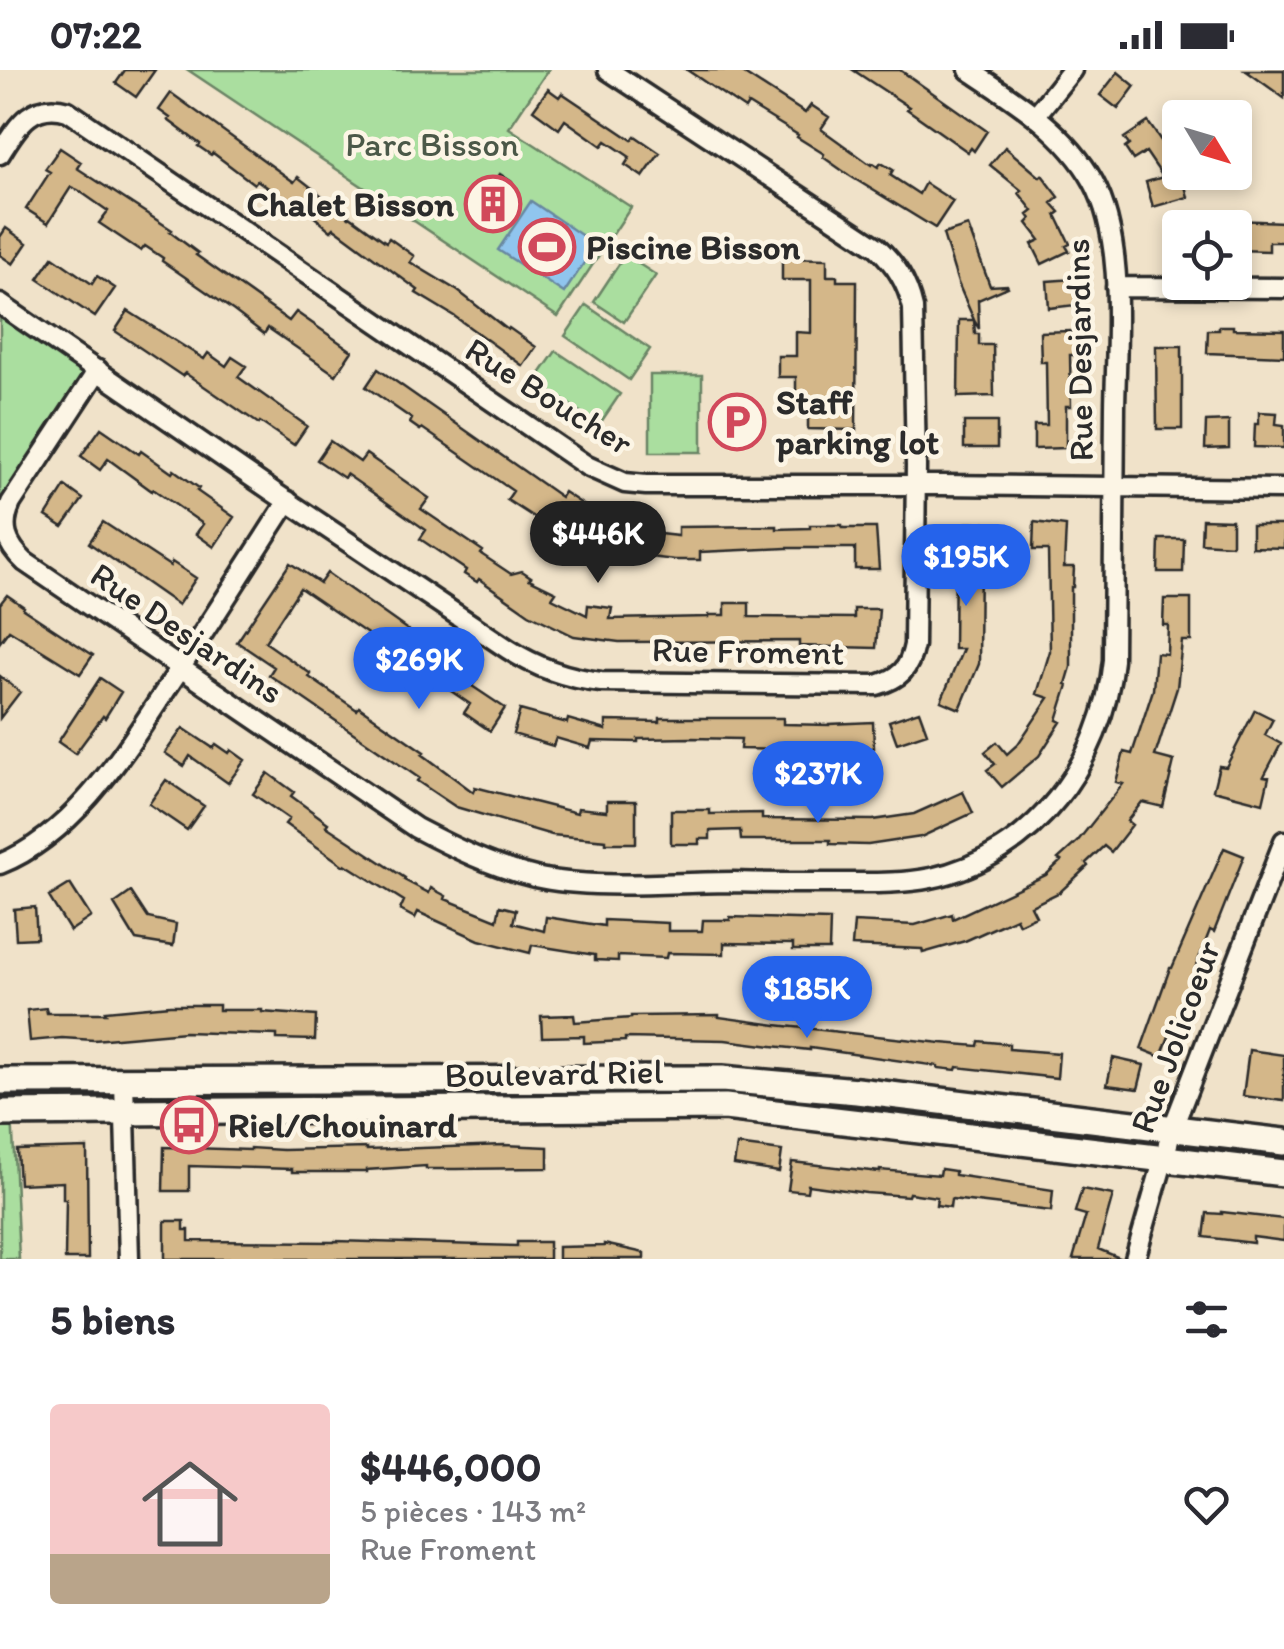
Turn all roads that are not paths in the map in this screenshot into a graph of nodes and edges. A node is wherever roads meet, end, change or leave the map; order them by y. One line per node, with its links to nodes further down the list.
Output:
1 (608, 70): 10 (street, Rue Froment)
2 (969, 70): 4 (street, Rue Desjardins)
3 (1072, 70): 4 (street)
4 (1036, 115): 6 (street, Rue Desjardins)
5 (0, 154): 10 (street, Rue Boucher)
6 (1116, 287): 7 (street); 11 (street, Rue Desjardins)
7 (1284, 288)
8 (0, 304): 9 (street, Rue Froment)
9 (98, 370): 13 (street, Rue Froment); 14 (street, Rue Desjardins)
10 (916, 485): 11 (street, Rue Boucher); 13 (street, Rue Froment)
11 (1115, 488): 12 (street, Rue Boucher); 14 (street, Rue Desjardins)
12 (1284, 489)
13 (288, 502): 14 (street)
14 (181, 667): 16 (street)
15 (1284, 841): 23 (street, Rue Jolicoeur)
16 (0, 864)
17 (673, 1079): 19 (street, Boulevard Riel); 20 (street); 23 (street, Boulevard Riel)
18 (0, 1081): 19 (street, Boulevard Riel)
19 (124, 1081): 21 (street)
20 (672, 1106): 21 (street, Boulevard Riel); 25 (street, Boulevard Riel)
21 (126, 1112): 22 (street, Boulevard Riel); 27 (street)
22 (0, 1113)
23 (1172, 1130): 24 (street, Boulevard Riel); 25 (street, Rue Jolicoeur)
24 (1284, 1142)
25 (1165, 1160): 26 (street, Boulevard Riel); 28 (street, Rue Jolicoeur)
26 (1284, 1174)
27 (129, 1259)
28 (1135, 1259)

